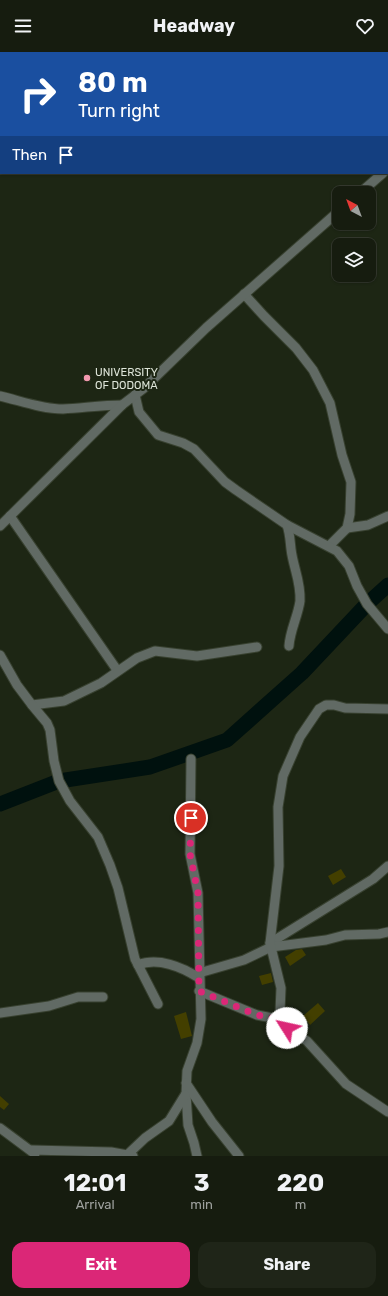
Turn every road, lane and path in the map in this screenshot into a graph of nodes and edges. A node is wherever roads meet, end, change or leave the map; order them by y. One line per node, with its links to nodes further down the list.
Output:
1 (382, 174): 2 (street)
2 (368, 186)
3 (332, 217): 4 (street)
4 (244, 294): 5 (street); 12 (street)
5 (135, 395): 7 (street); 10 (street)
6 (0, 396): 7 (street)
7 (122, 405): 8 (street)
8 (10, 516): 11 (street); 18 (street)
9 (388, 516): 12 (street)
10 (287, 525): 13 (street); 15 (street)
11 (0, 526)
12 (347, 528): 13 (street)
13 (329, 546): 14 (street)
14 (388, 629)
15 (289, 646)
16 (257, 647): 18 (street)
17 (0, 655): 19 (street)
18 (117, 670): 19 (street)
19 (32, 705): 25 (street)
20 (388, 709): 24 (street)
21 (191, 759): 26 (street)
22 (388, 866): 24 (street)
23 (388, 932): 24 (street)
24 (271, 945): 26 (street); 31 (street)
25 (138, 965): 26 (street); 29 (street)
26 (199, 976): 27 (street)
27 (199, 991): 31 (street); 32 (street)
28 (103, 997): 30 (street)
29 (158, 1004)
30 (0, 1013)
31 (283, 1020): 34 (street)
32 (186, 1083): 33 (street); 39 (street)
33 (186, 1094): 37 (street); 38 (street)
34 (388, 1112)
35 (0, 1128): 36 (street)
36 (35, 1153): 37 (street)
37 (129, 1156)
38 (196, 1156)
39 (239, 1156)

